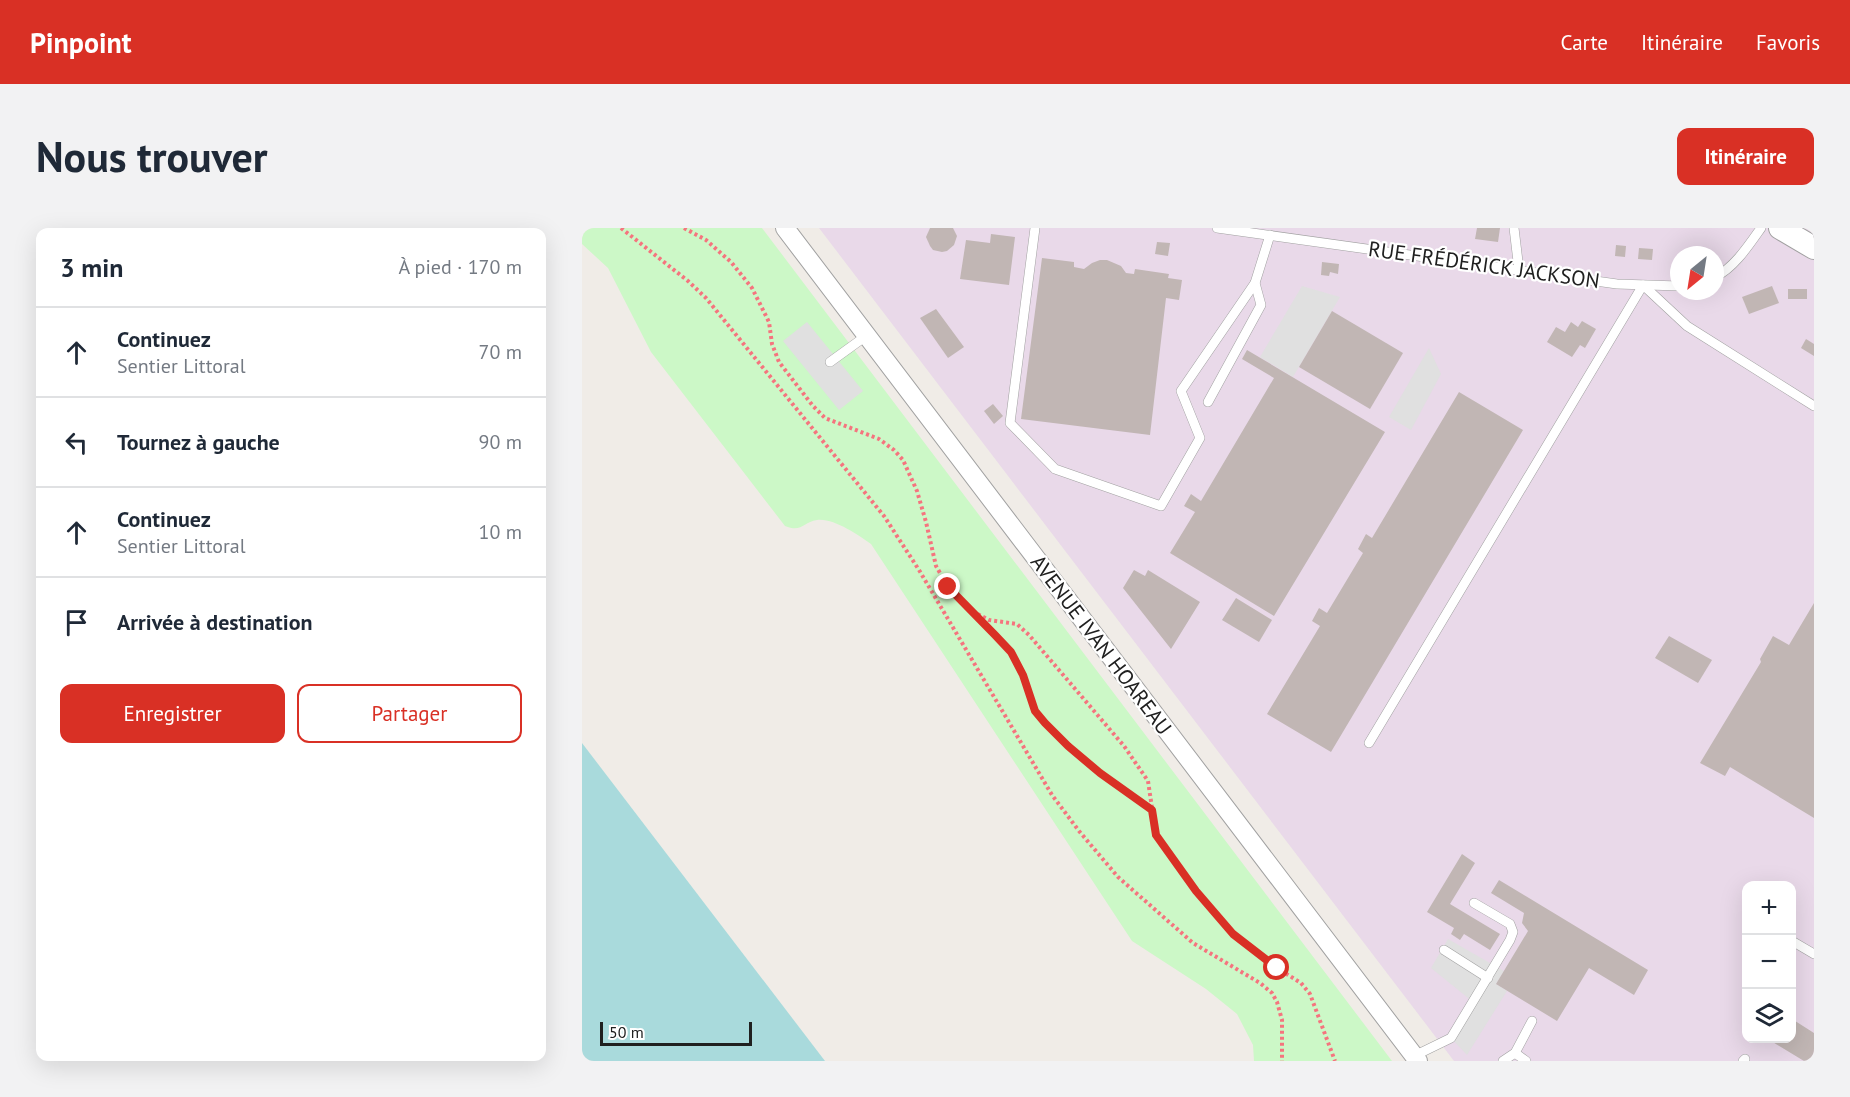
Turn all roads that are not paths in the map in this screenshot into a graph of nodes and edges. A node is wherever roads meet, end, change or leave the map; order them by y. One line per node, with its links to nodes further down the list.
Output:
1 (785, 228): 14 (street, AVENUE IVAN HOAREAU)
2 (1035, 228): 11 (lane)
3 (1217, 228): 7 (lane, RUE FRÉDÉRICK JACKSON)
4 (1514, 228): 9 (lane)
5 (1761, 228): 10 (lane)
6 (1780, 228): 8 (street)
7 (1270, 235): 9 (lane, RUE FRÉDÉRICK JACKSON); 11 (lane)
8 (1814, 248)
9 (1519, 270): 12 (lane, RUE FRÉDÉRICK JACKSON)
10 (1724, 271)
11 (1255, 283): 16 (lane)
12 (1643, 285): 13 (lane, RUE FRÉDÉRICK JACKSON); 17 (lane); 18 (lane)
13 (1670, 286)
14 (866, 336): 15 (lane); 26 (street, AVENUE IVAN HOAREAU)
15 (830, 362)
16 (1208, 402)
17 (1814, 406)
18 (1369, 743)
19 (1474, 903): 23 (lane)
20 (1796, 944): 22 (lane)
21 (1444, 950): 23 (lane)
22 (1814, 954)
23 (1488, 978): 26 (lane)
24 (1532, 1021): 25 (lane)
25 (1515, 1053): 27 (lane); 28 (lane)
26 (1416, 1058)
27 (1503, 1061)
28 (1526, 1061)

